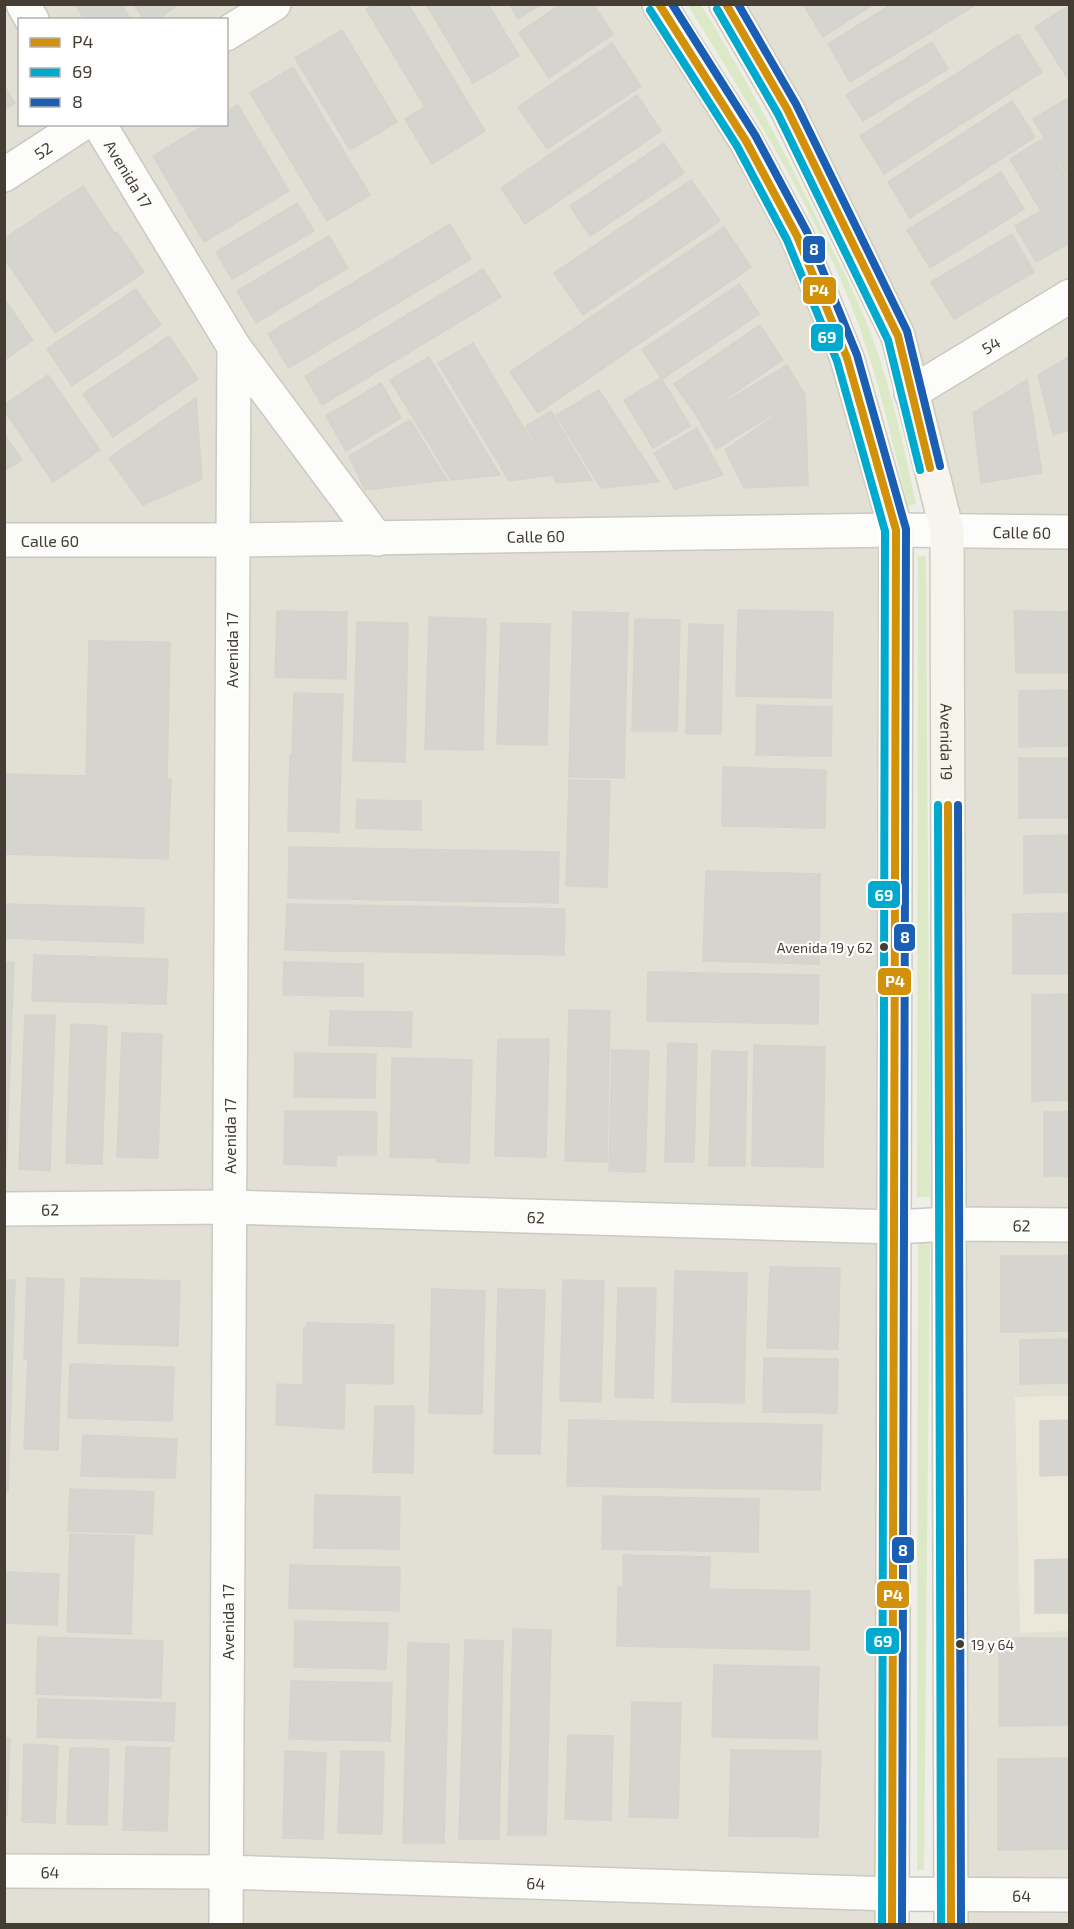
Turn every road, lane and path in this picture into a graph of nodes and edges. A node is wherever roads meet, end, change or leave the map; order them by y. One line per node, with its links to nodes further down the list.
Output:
1 (23, 4): 5 (street)
2 (274, 4): 6 (street)
3 (659, 4): 13 (main road)
4 (726, 4): 12 (main road, Avenida 19)
5 (32, 18)
6 (228, 33)
7 (79, 126): 9 (street, 52)
8 (100, 126): 11 (street, Avenida 17)
9 (4, 175)
10 (1070, 296): 12 (street, 54)
11 (234, 347): 16 (street, Avenida 17); 18 (street, Avenida 17)
12 (911, 393): 14 (main road, Avenida 19)
13 (896, 530): 14 (street, Calle 60); 16 (street, Calle 60); 23 (main road)
14 (947, 531): 15 (street, Calle 60); 21 (main road, Avenida 19)
15 (1070, 532)
16 (376, 538): 18 (street, Calle 60)
17 (4, 540): 18 (street, Calle 60)
18 (232, 540): 19 (street, Avenida 17)
19 (228, 1207): 20 (street, 62); 23 (street, 62); 25 (street, Avenida 17)
20 (4, 1209)
21 (950, 1224): 22 (street, 62); 23 (street, 62); 28 (main road, Avenida 19)
22 (1070, 1225)
23 (894, 1227): 27 (main road)
24 (4, 1871): 25 (street, 64)
25 (226, 1872): 27 (street, 64); 29 (street, Avenida 17)
26 (1070, 1895): 28 (street, 64)
27 (892, 1909): 28 (street, 64)
28 (951, 1909)
29 (225, 1924)

